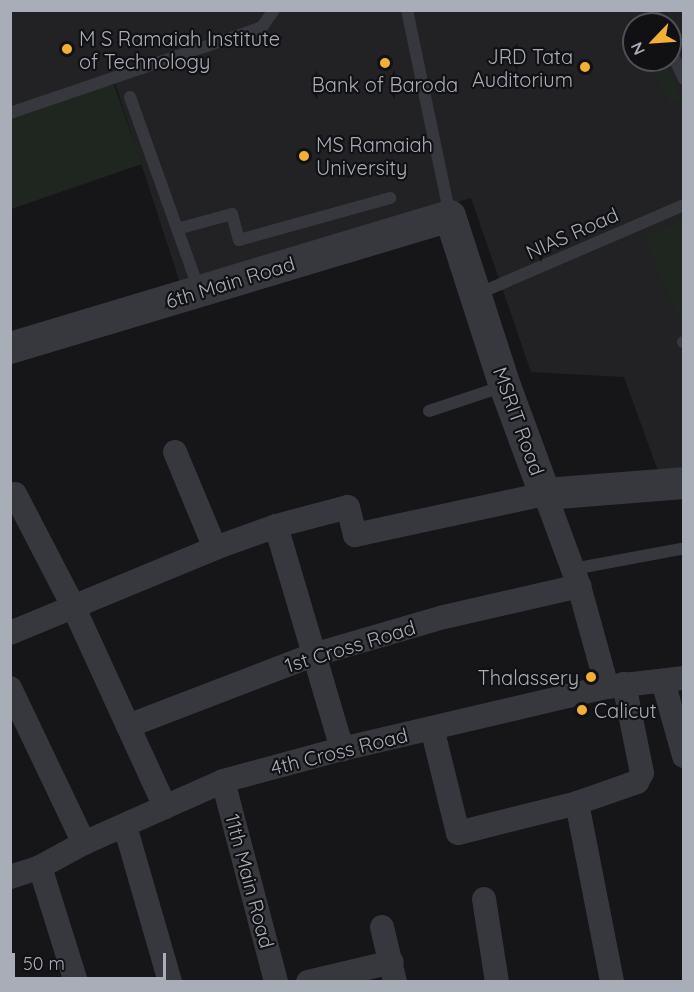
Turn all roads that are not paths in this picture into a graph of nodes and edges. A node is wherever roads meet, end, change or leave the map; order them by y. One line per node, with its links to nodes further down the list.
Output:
1 (274, 10): 4 (lane)
2 (408, 10): 7 (lane)
3 (130, 97): 8 (lane)
4 (10, 113)
5 (390, 198): 8 (lane)
6 (684, 205): 10 (lane, NIAS Road)
7 (450, 216): 9 (street, 6th Main Road); 10 (street, MSRIT Road)
8 (177, 229): 9 (lane)
9 (199, 291): 11 (street, 6th Main Road)
10 (475, 296): 12 (street, MSRIT Road)
11 (10, 348)
12 (505, 386): 13 (lane); 17 (street, MSRIT Road)
13 (429, 411)
14 (175, 452): 19 (street)
15 (684, 483): 17 (street, MSRIT Road)
16 (15, 494): 22 (street)
17 (545, 494): 18 (street); 21 (street)
18 (276, 526): 19 (street); 24 (street)
19 (215, 548): 22 (street)
20 (681, 549): 21 (lane)
21 (576, 577): 24 (street, 1st Cross Road); 26 (street)
22 (74, 608): 23 (street); 28 (street)
23 (10, 633)
24 (313, 655): 28 (street, 1st Cross Road); 30 (street)
25 (673, 679): 26 (street, 4th Cross Road); 31 (street)
26 (616, 686): 29 (street, 4th Cross Road); 33 (street)
27 (10, 688): 36 (street)
28 (128, 726): 34 (street)
29 (432, 728): 30 (street, 4th Cross Road); 33 (street)
30 (342, 749): 32 (street, 4th Cross Road)
31 (684, 756)
32 (223, 781): 34 (street, 4th Cross Road); 44 (street, 11th Main Road)
33 (577, 803): 47 (street)
34 (165, 807): 35 (street, 4th Cross Road)
35 (125, 826): 36 (street, 4th Cross Road); 43 (street)
36 (84, 843): 37 (street, 4th Cross Road)
37 (40, 867): 38 (street, 4th Cross Road); 42 (street)
38 (10, 878)
39 (484, 899): 46 (street)
40 (381, 927): 41 (street)
41 (394, 972): 45 (street)
42 (76, 981)
43 (170, 981)
44 (276, 981)
45 (308, 981)
46 (496, 981)
47 (612, 981)

